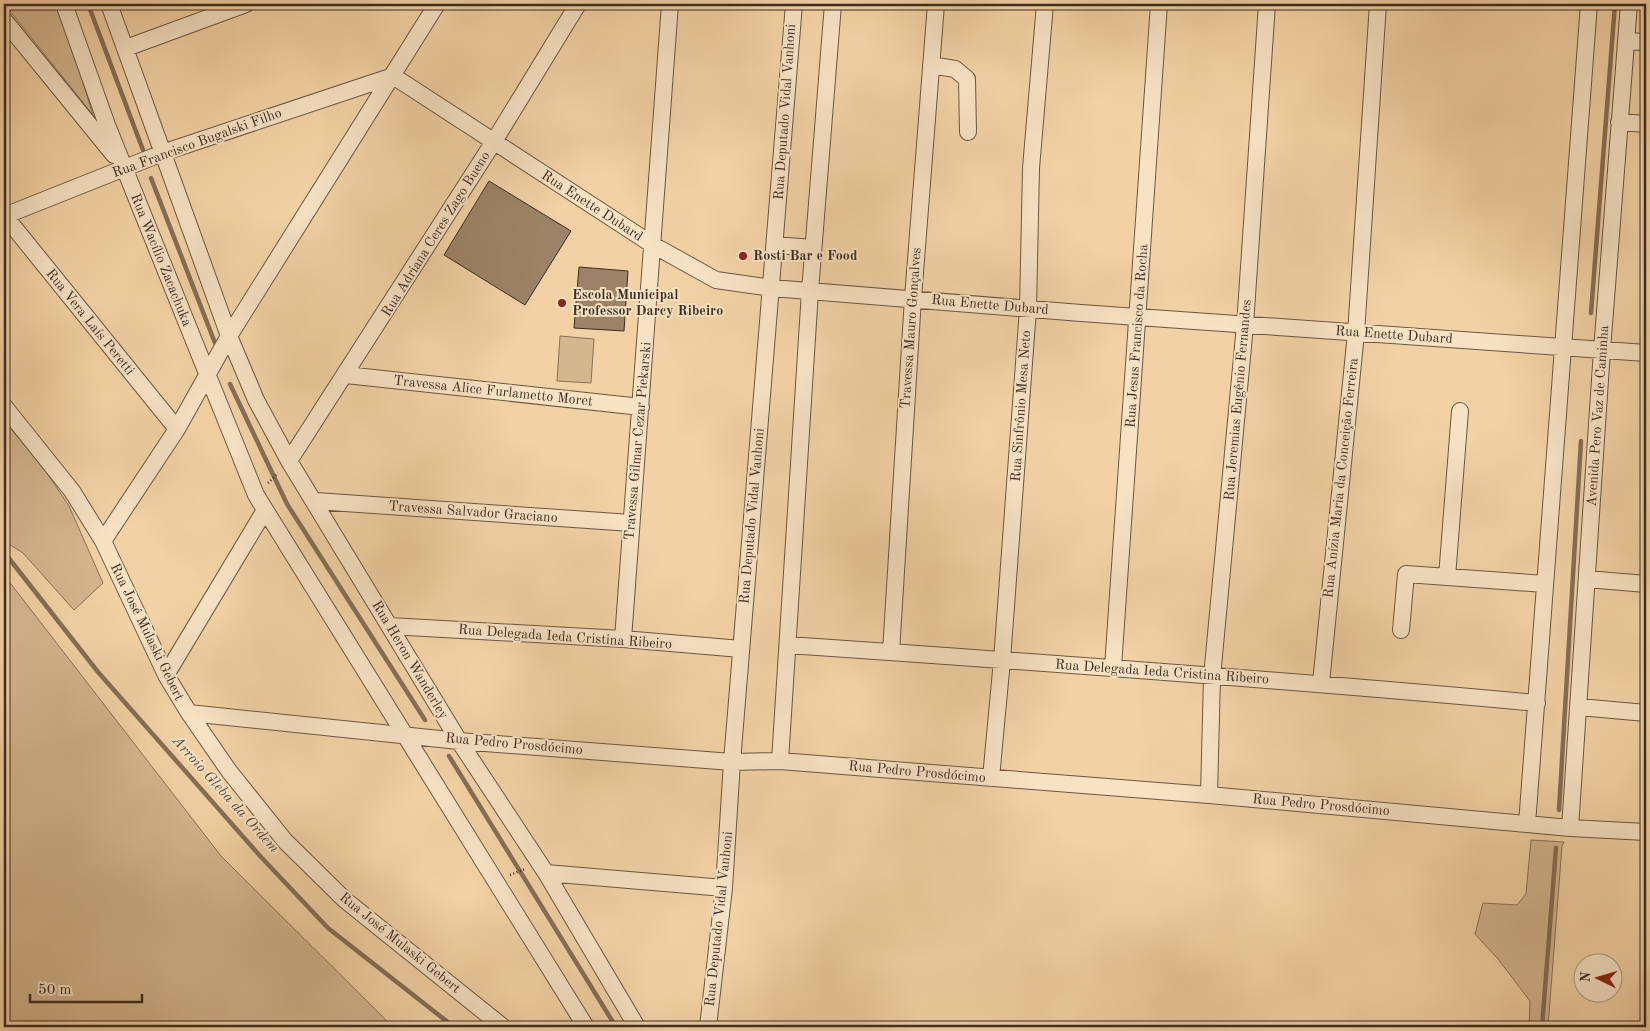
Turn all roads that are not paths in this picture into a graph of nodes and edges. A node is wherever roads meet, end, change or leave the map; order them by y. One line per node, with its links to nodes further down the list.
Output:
1 (64, 4): 28 (street, Rua Wacílio Zacachuka)
2 (109, 4): 20 (street)
3 (246, 4): 16 (street)
4 (438, 4): 22 (street)
5 (578, 4): 26 (street, Rua Adriana Ceres Zago Bueno)
6 (670, 4): 30 (street, Travessa Gilmar Cezar Piekarski)
7 (794, 4): 31 (street, Rua Deputado Vidal Vanhoni)
8 (833, 4): 32 (street)
9 (936, 4): 21 (street, Travessa Mauro Gonçalves)
10 (1044, 4): 36 (street, Rua Sinfrônio Mesa Neto)
11 (1159, 4): 37 (street, Rua Jesus Francisco da Rocha)
12 (1267, 4): 38 (street, Rua Jeremias Eugênio Fernandes)
13 (1378, 4): 39 (street, Rua Anízia Maria da Conceição Ferreira)
14 (1589, 4): 41 (street)
15 (1629, 4): 18 (street, Avenida Pero Vaz de Caminha)
16 (224, 8): 20 (street)
17 (4, 20): 28 (street)
18 (1626, 41): 19 (street); 23 (street, Avenida Pero Vaz de Caminha)
19 (1646, 42)
20 (126, 48): 27 (street)
21 (931, 64): 25 (street); 35 (street, Travessa Mauro Gonçalves)
22 (393, 76): 26 (street, Rua Enette Dubard); 27 (street, Rua Francisco Bugalski Filho); 40 (street)
23 (1620, 122): 24 (street); 42 (street, Avenida Pero Vaz de Caminha)
24 (1646, 124)
25 (968, 132)
26 (493, 143): 30 (street, Rua Enette Dubard); 45 (street, Rua Adriana Ceres Zago Bueno)
27 (164, 152): 28 (street, Rua Francisco Bugalski Filho); 40 (street)
28 (124, 168): 29 (street, Rua Francisco Bugalski Filho); 44 (street, Rua Wacílio Zacachuka)
29 (4, 216): 49 (street, Rua Vera Laís Peretti)
30 (653, 245): 33 (street, Rua Enette Dubard); 47 (street, Travessa Gilmar Cezar Piekarski)
31 (775, 245): 32 (street); 33 (street, Rua Deputado Vidal Vanhoni)
32 (813, 248): 34 (street)
33 (772, 288): 34 (street, Rua Enette Dubard); 63 (street, Rua Deputado Vidal Vanhoni)
34 (810, 291): 35 (street, Rua Enette Dubard); 62 (street)
35 (912, 298): 36 (street, Rua Enette Dubard); 64 (street, Travessa Mauro Gonçalves)
36 (1028, 308): 37 (street, Rua Enette Dubard); 65 (street, Rua Sinfrônio Mesa Neto)
37 (1139, 318): 38 (street, Rua Enette Dubard); 66 (street, Rua Jesus Francisco da Rocha)
38 (1245, 325): 39 (street, Rua Enette Dubard); 68 (street, Rua Jeremias Eugênio Fernandes)
39 (1356, 333): 41 (street, Rua Enette Dubard); 69 (street, Rua Anízia Maria da Conceição Ferreira)
40 (229, 336): 44 (street); 50 (street, Rua Heron Wanderley)
41 (1562, 346): 42 (street, Rua Enette Dubard); 57 (street)
42 (1602, 350): 43 (street, Rua Enette Dubard); 56 (street, Avenida Pero Vaz de Caminha)
43 (1646, 352)
44 (208, 375): 49 (street); 52 (street)
45 (346, 375): 47 (street, Travessa Alice Furlametto Moret); 50 (street, Rua Adriana Ceres Zago Bueno)
46 (4, 406): 54 (street, Rua José Mulaski Gebert)
47 (641, 407): 53 (street, Travessa Gilmar Cezar Piekarski)
48 (1460, 411): 55 (street)
49 (177, 428): 54 (street)
50 (286, 465): 51 (street, Rua Heron Wanderley)
51 (316, 501): 53 (street, Travessa Salvador Graciano); 59 (street, Rua Heron Wanderley)
52 (265, 510): 67 (street); 74 (street)
53 (631, 523): 61 (street, Travessa Gilmar Cezar Piekarski)
54 (103, 541): 67 (street, Rua José Mulaski Gebert)
55 (1447, 577): 57 (street); 60 (street)
56 (1587, 579): 58 (street); 71 (street, Avenida Pero Vaz de Caminha)
57 (1545, 584): 70 (street)
58 (1646, 584)
59 (389, 626): 61 (street, Rua Delegada Ieda Cristina Ribeiro); 75 (street, Rua Heron Wanderley)
60 (1401, 630)
61 (623, 639): 63 (street, Rua Delegada Ieda Cristina Ribeiro)
62 (788, 645): 64 (street, Rua Delegada Ieda Cristina Ribeiro); 76 (street)
63 (741, 649): 77 (street, Rua Deputado Vidal Vanhoni)
64 (891, 652): 65 (street, Rua Delegada Ieda Cristina Ribeiro)
65 (1002, 660): 66 (street, Rua Delegada Ieda Cristina Ribeiro); 78 (street, Rua Sinfrônio Mesa Neto)
66 (1113, 668): 68 (street, Rua Delegada Ieda Cristina Ribeiro)
67 (166, 675): 73 (street, Rua José Mulaski Gebert)
68 (1212, 677): 69 (street, Rua Delegada Ieda Cristina Ribeiro); 79 (street, Rua Jeremias Eugênio Fernandes)
69 (1320, 683): 70 (street, Rua Delegada Ieda Cristina Ribeiro)
70 (1536, 703): 80 (street)
71 (1579, 707): 72 (street); 81 (street, Avenida Pero Vaz de Caminha)
72 (1646, 712)
73 (189, 713): 74 (street, Rua Pedro Prosdócimo); 85 (street, Rua José Mulaski Gebert)
74 (406, 735): 75 (street, Rua Pedro Prosdócimo); 86 (street)
75 (459, 740): 77 (street, Rua Pedro Prosdócimo); 83 (street, Rua Heron Wanderley)
76 (780, 761): 77 (street, Rua Pedro Prosdócimo); 78 (street, Rua Pedro Prosdócimo)
77 (732, 762): 84 (street, Rua Deputado Vidal Vanhoni)
78 (991, 778): 79 (street, Rua Pedro Prosdócimo)
79 (1209, 795): 80 (street, Rua Pedro Prosdócimo)
80 (1527, 824): 81 (street, Rua Pedro Prosdócimo)
81 (1570, 828): 82 (street, Rua Pedro Prosdócimo)
82 (1646, 832)
83 (546, 873): 84 (street); 87 (street, Rua Heron Wanderley)
84 (724, 888): 88 (street, Rua Deputado Vidal Vanhoni)
85 (504, 1027)
86 (586, 1027)
87 (636, 1027)
88 (708, 1027)

